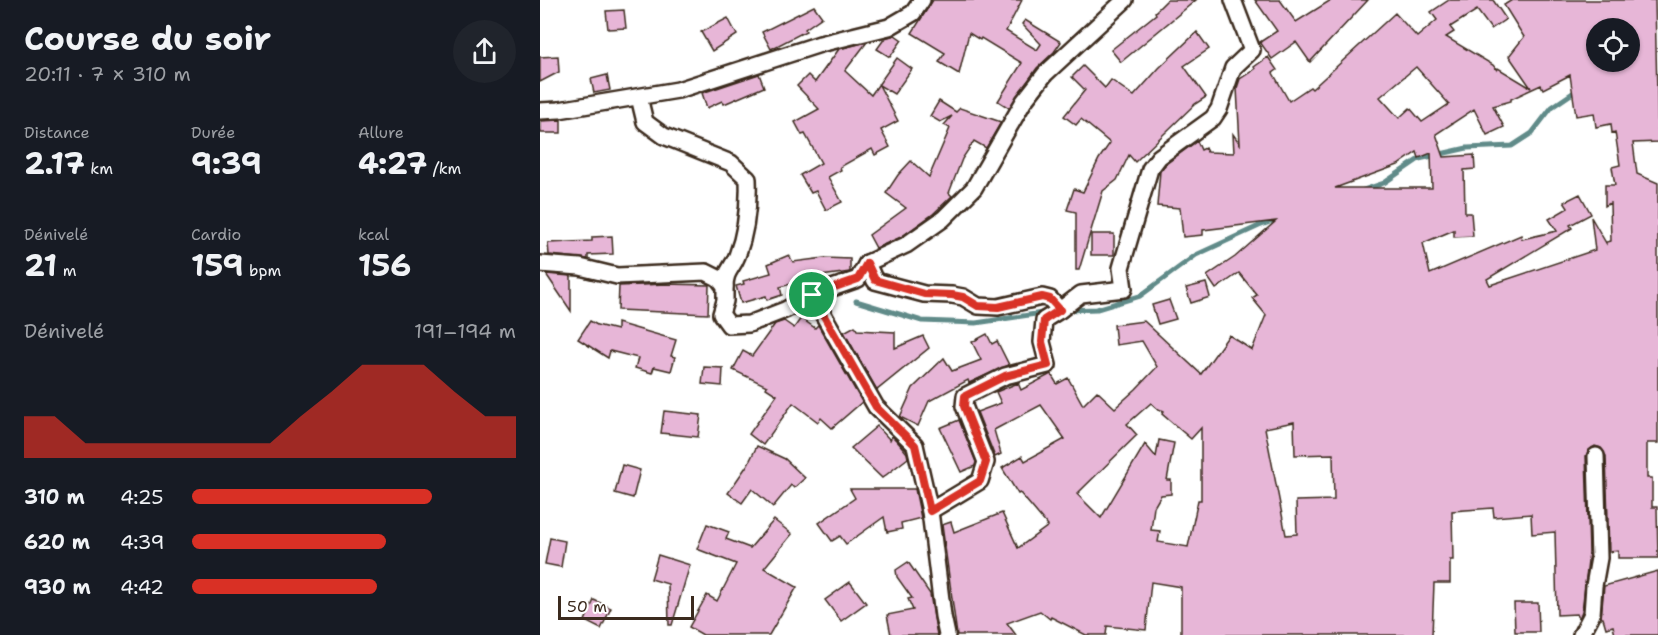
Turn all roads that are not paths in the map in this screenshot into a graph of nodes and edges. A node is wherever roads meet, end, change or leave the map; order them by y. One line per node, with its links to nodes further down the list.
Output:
1 (922, 0): 4 (street)
2 (1125, 0): 6 (street)
3 (1233, 0): 10 (street)
4 (639, 97): 5 (street); 8 (street)
5 (540, 111)
6 (867, 263): 9 (street); 10 (street)
7 (540, 264): 8 (street)
8 (726, 287): 9 (street)
9 (812, 295): 12 (street)
10 (1060, 310): 12 (street)
11 (1596, 456): 14 (street)
12 (930, 511): 13 (street)
13 (947, 635)
14 (1581, 635)

